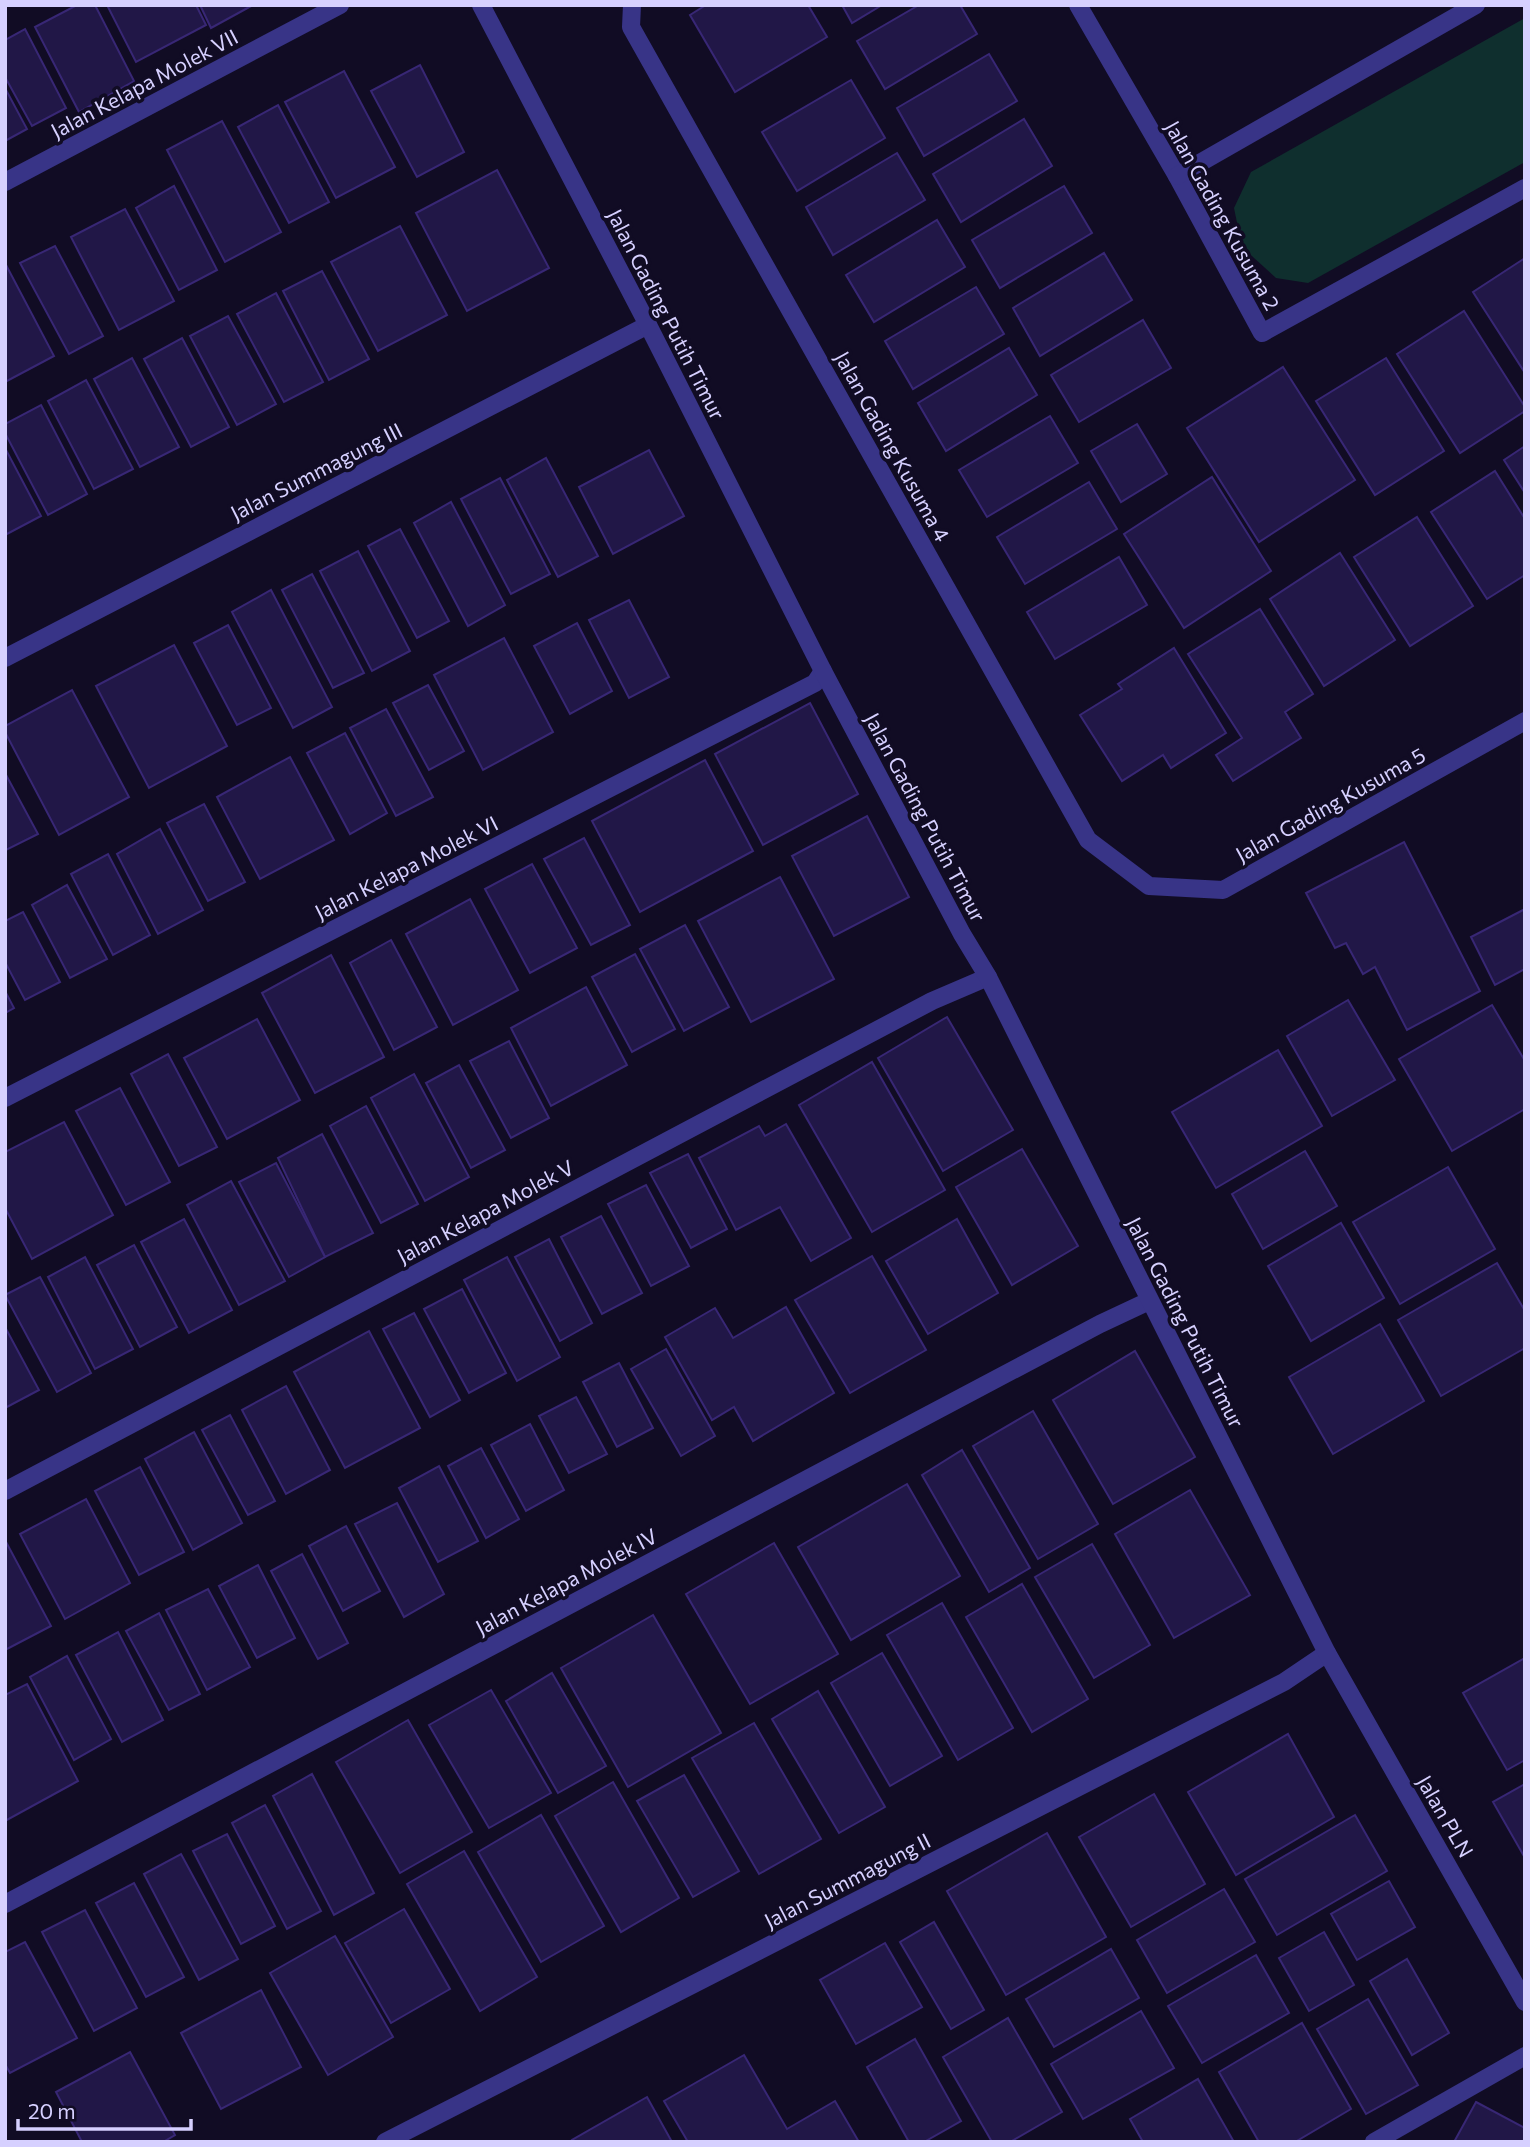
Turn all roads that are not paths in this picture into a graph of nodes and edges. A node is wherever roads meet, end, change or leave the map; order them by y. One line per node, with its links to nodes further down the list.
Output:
1 (340, 5): 7 (street, Jalan Kelapa Molek VII)
2 (481, 5): 9 (street, Jalan Gading Putih Timur)
3 (632, 5): 13 (street, Jalan Gading Kusuma 4)
4 (1078, 5): 6 (street, Jalan Gading Kusuma 2)
5 (1476, 5): 6 (street)
6 (1177, 176): 8 (street, Jalan Gading Kusuma 2)
7 (5, 182)
8 (1525, 188)
9 (648, 325): 10 (street, Jalan Summagung III); 11 (street, Jalan Gading Putih Timur)
10 (5, 658)
11 (823, 671): 14 (street, Jalan Gading Putih Timur); 15 (street, Jalan Kelapa Molek VI)
12 (1525, 721): 13 (street, Jalan Gading Kusuma 5)
13 (1149, 886)
14 (988, 977): 16 (street, Jalan Gading Putih Timur); 17 (street, Jalan Kelapa Molek V)
15 (5, 1098)
16 (1149, 1301): 18 (street, Jalan Gading Putih Timur); 19 (street, Jalan Kelapa Molek IV)
17 (5, 1491)
18 (1327, 1653): 20 (street, Jalan PLN); 22 (street, Jalan Summagung II)
19 (5, 1904)
20 (1525, 2002)
21 (1525, 2056): 23 (street)
22 (385, 2142)
23 (1374, 2142)

